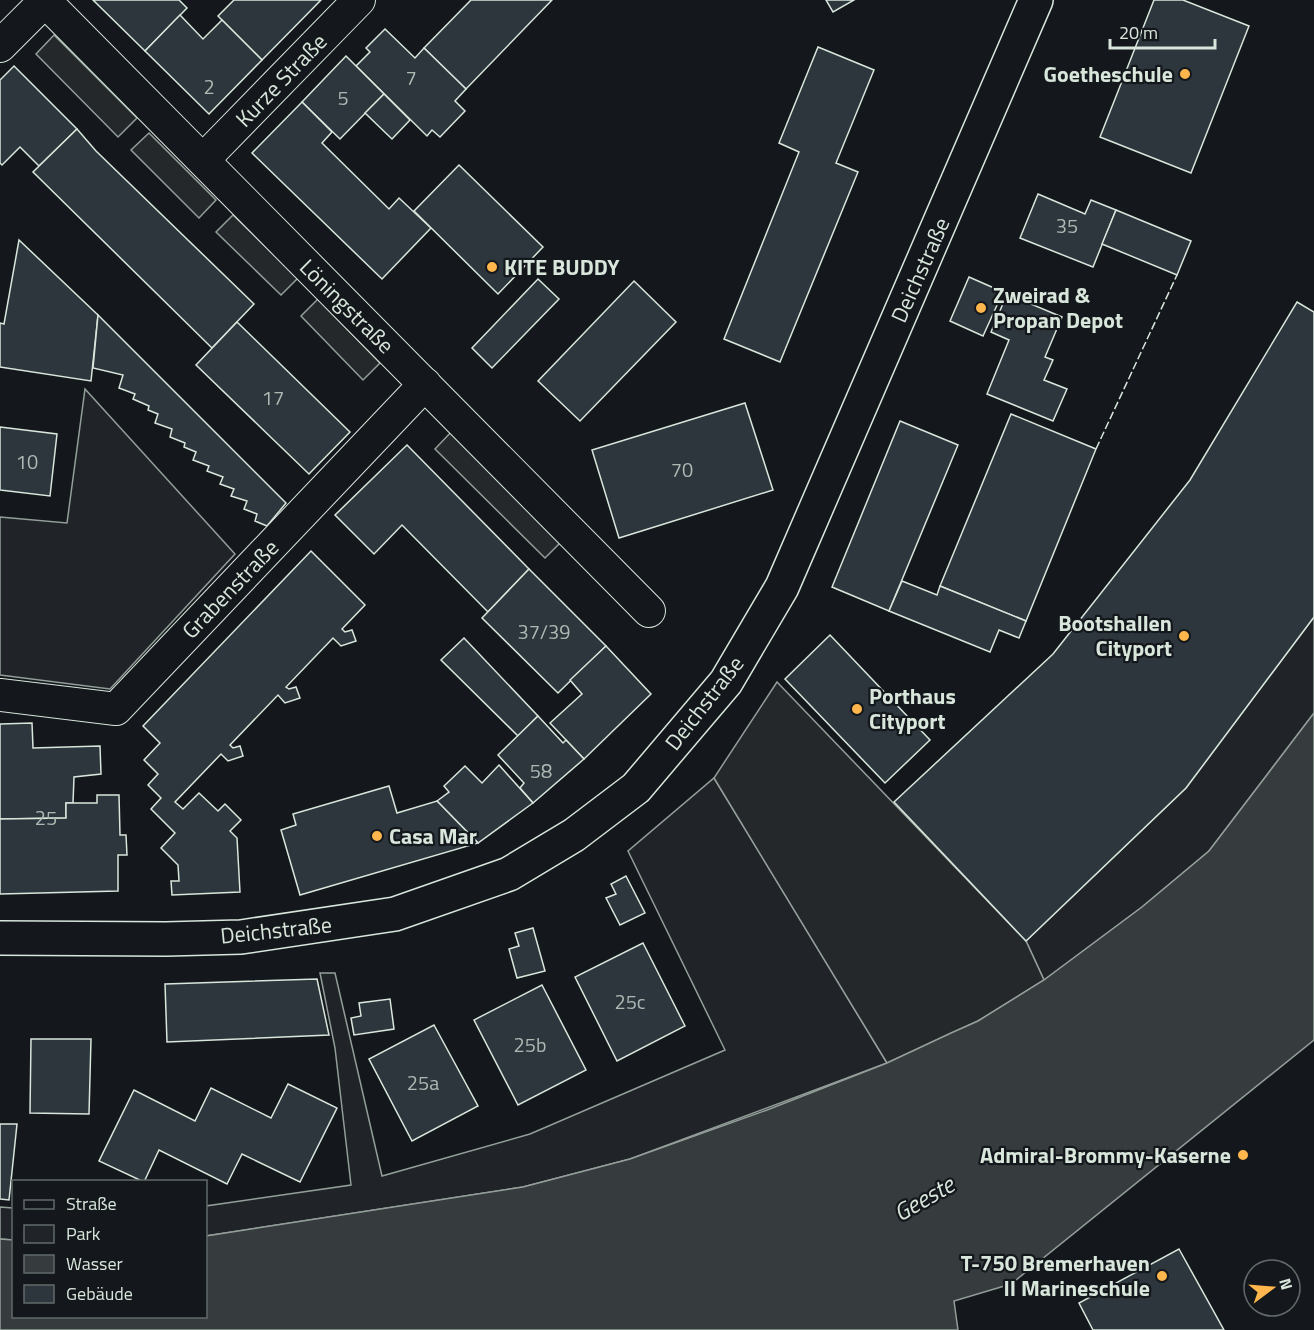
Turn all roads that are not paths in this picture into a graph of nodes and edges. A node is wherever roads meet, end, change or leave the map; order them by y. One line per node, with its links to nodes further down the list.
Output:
1 (359, 0): 5 (street, Kurze Straße)
2 (1036, 0): 9 (main road, Deichstraße)
3 (45, 1): 4 (street); 5 (street, Löningstraße)
4 (0, 46)
5 (203, 160): 6 (street, Löningstraße)
6 (424, 384): 7 (street, Löningstraße); 8 (street, Grabenstraße)
7 (649, 611)
8 (0, 695)
9 (0, 938)

